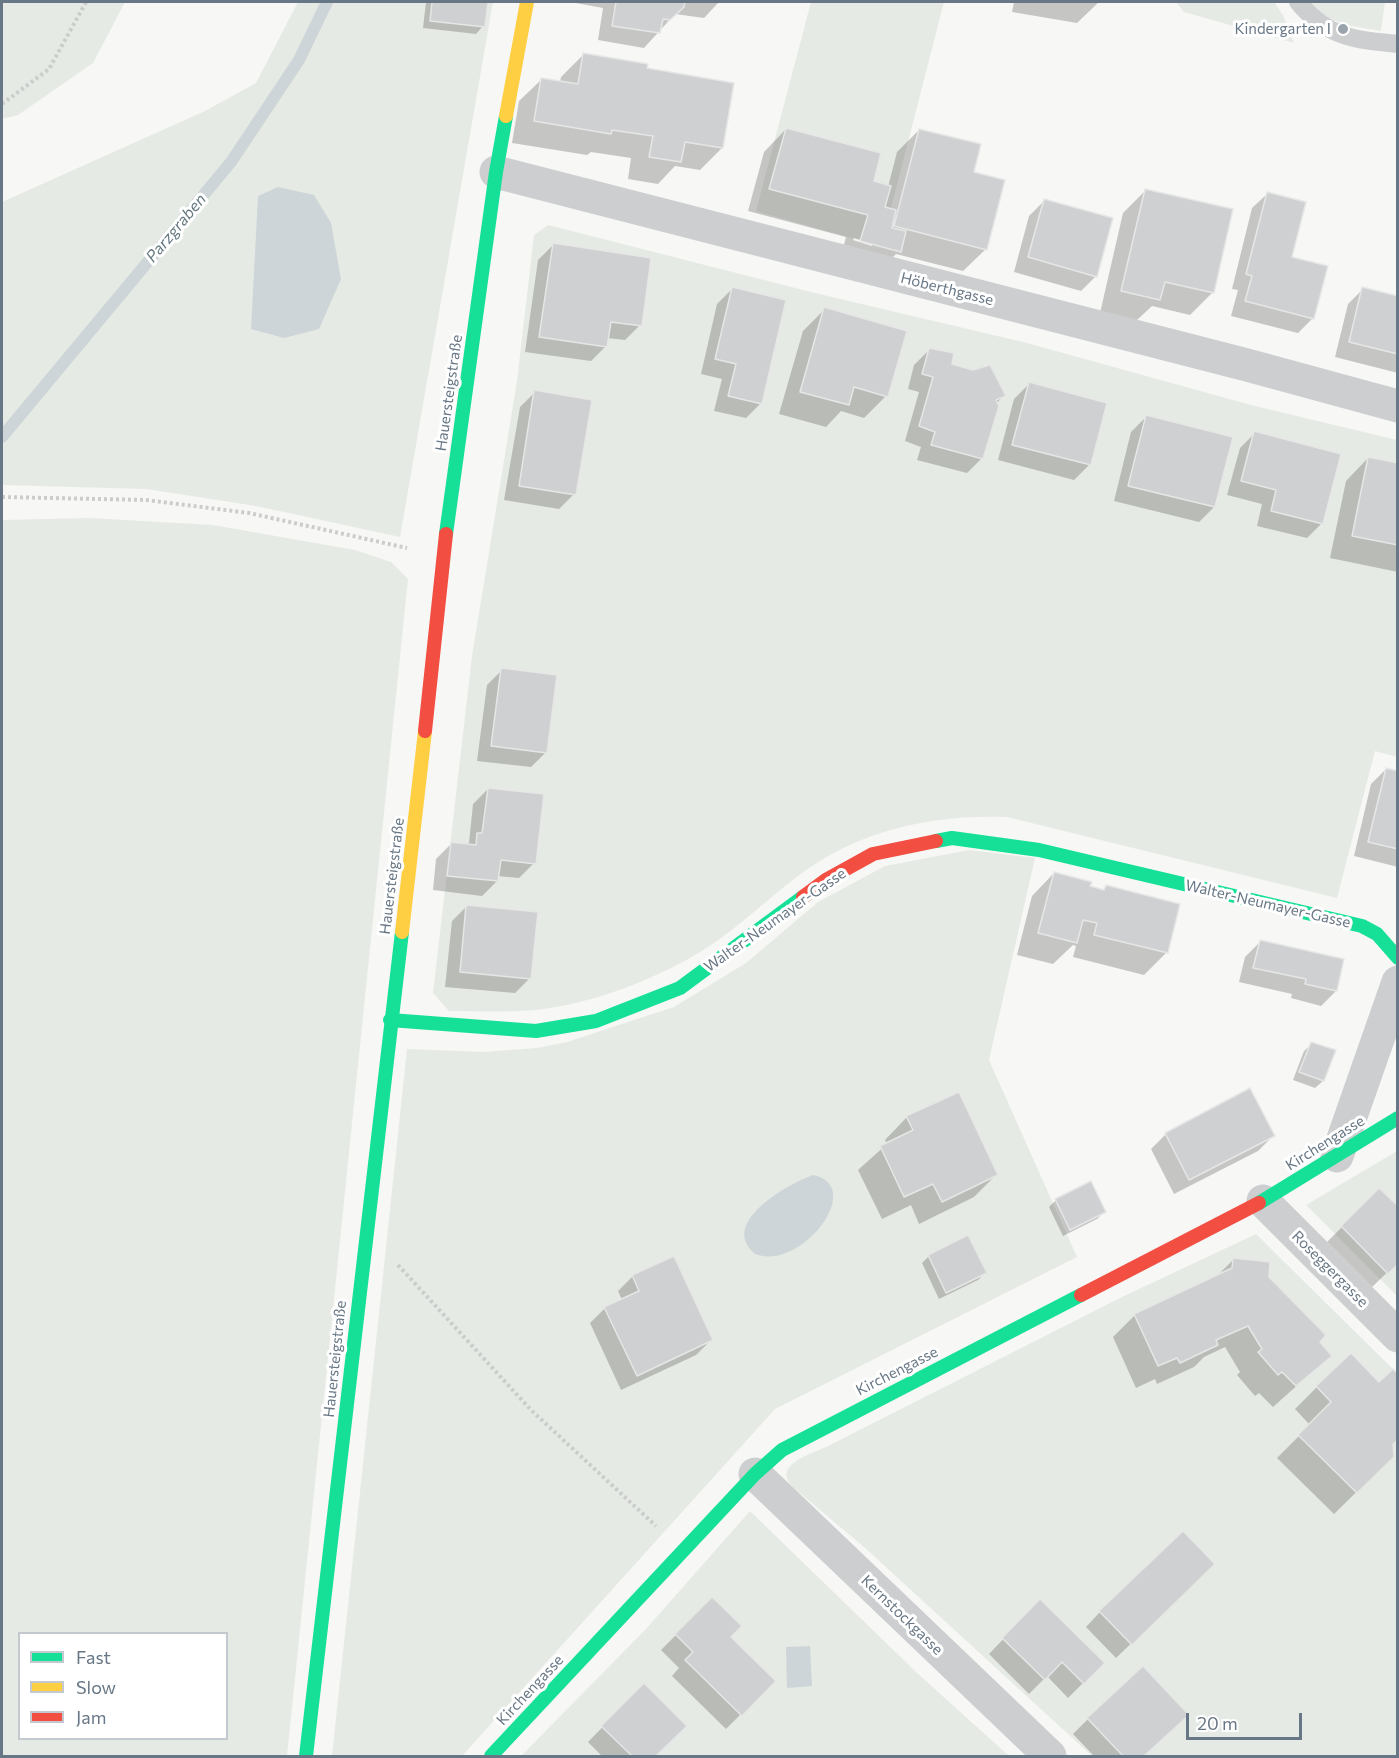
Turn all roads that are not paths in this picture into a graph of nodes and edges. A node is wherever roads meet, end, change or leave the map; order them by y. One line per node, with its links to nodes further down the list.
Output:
1 (527, 2): 4 (street, Hauersteigstraße)
2 (1299, 2): 3 (lane)
3 (1398, 44)
4 (496, 172): 5 (street, Höberthgasse); 8 (street, Hauersteigstraße)
5 (1398, 406)
6 (1398, 957): 8 (street, Walter-Neumayer-Gasse)
7 (1398, 982): 10 (street)
8 (390, 1020): 14 (street, Hauersteigstraße)
9 (1398, 1118): 10 (street, Kirchengasse)
10 (1337, 1156): 11 (street, Kirchengasse)
11 (1263, 1201): 12 (street, Roseggergasse); 13 (street, Kirchengasse)
12 (1398, 1336)
13 (755, 1474): 15 (street, Kirchengasse); 16 (street, Kernstockgasse)
14 (306, 1756)
15 (491, 1756)
16 (1050, 1756)

